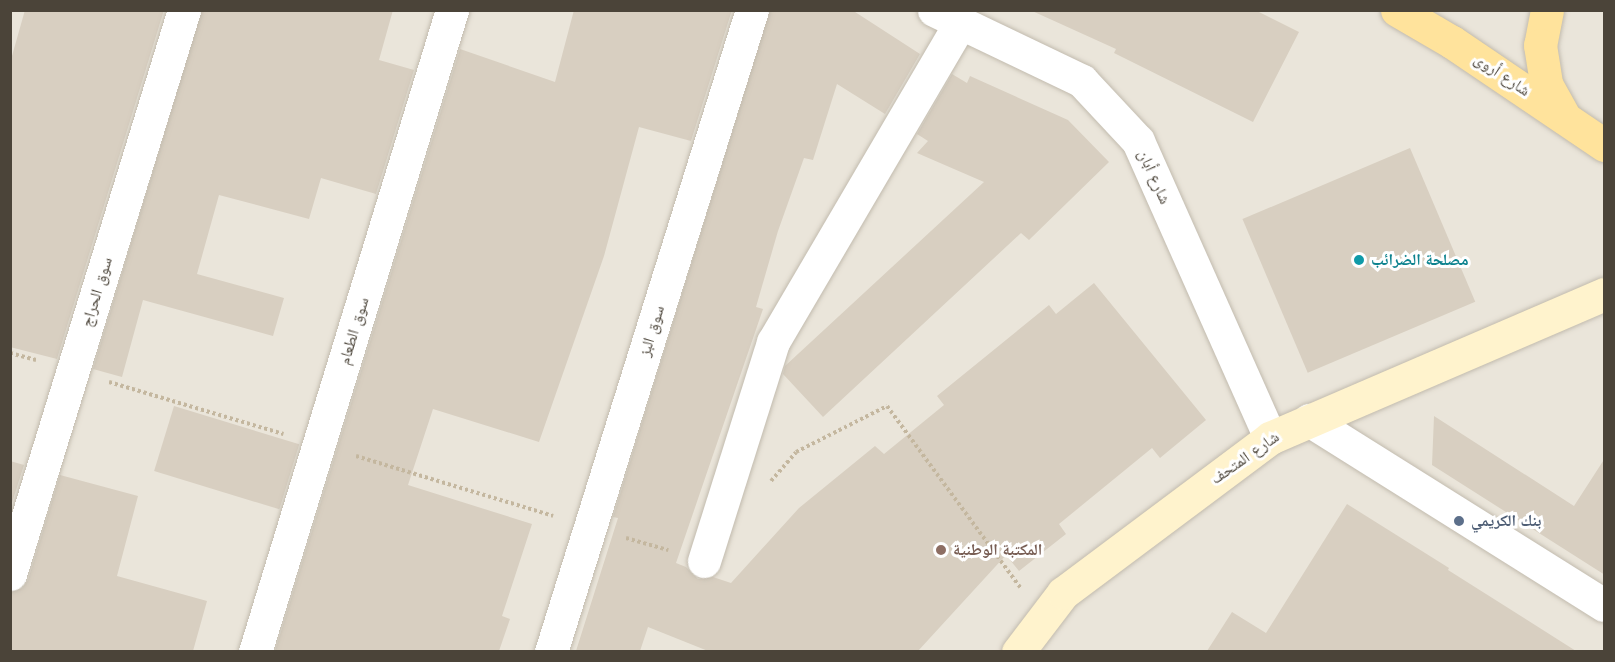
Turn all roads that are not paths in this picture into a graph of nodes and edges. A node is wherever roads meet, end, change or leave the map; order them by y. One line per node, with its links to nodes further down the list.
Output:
1 (184, 10): 15 (street, سوق الحراج)
2 (452, 10): 17 (street, سوق الطعام)
3 (752, 10): 18 (street, سوق البز)
4 (1397, 10): 7 (main road, شارع أروى)
5 (1547, 10): 7 (main road)
6 (947, 17): 13 (street, شارع أبان); 14 (street)
7 (1564, 117): 8 (main road, شارع أروى)
8 (1605, 145)
9 (1605, 268): 11 (street, شارع المتحف)
10 (1605, 294): 11 (street, شارع المتحف)
11 (1550, 316): 12 (street, شارع المتحف)
12 (1309, 420): 13 (street, شارع المتحف); 16 (street)
13 (1270, 438): 19 (street, شارع المتحف)
14 (704, 561)
15 (10, 574)
16 (1605, 605)
17 (255, 651)
18 (551, 651)
19 (1018, 651)

